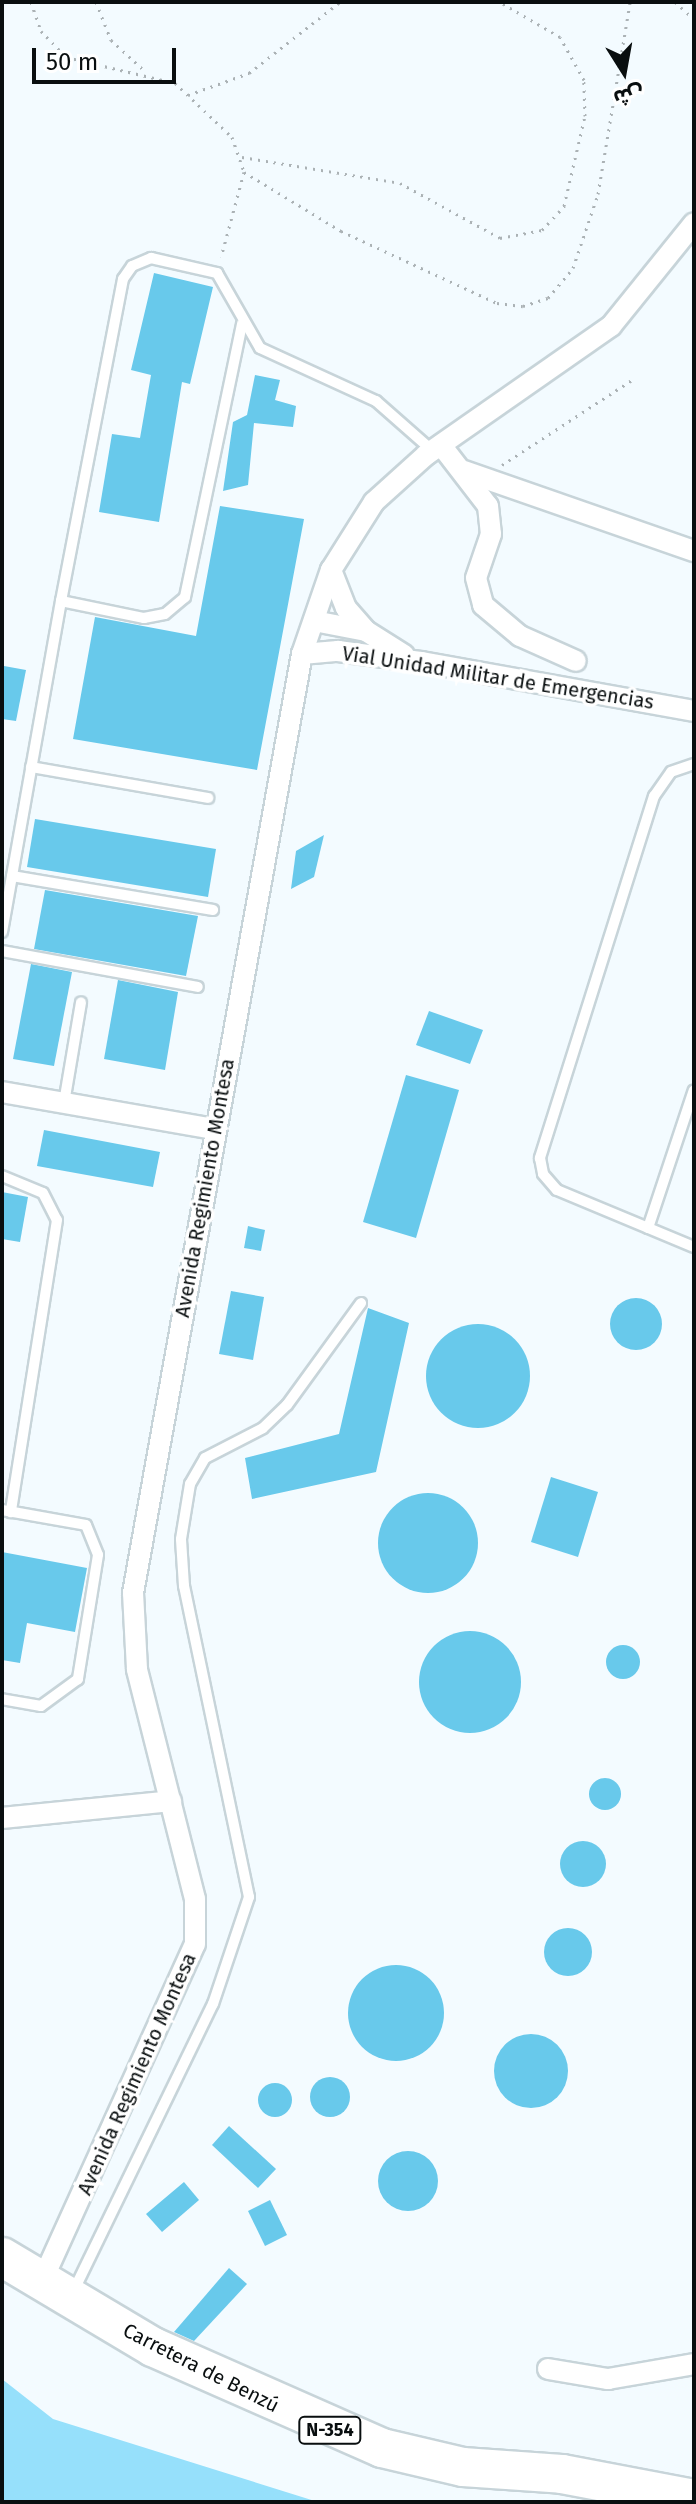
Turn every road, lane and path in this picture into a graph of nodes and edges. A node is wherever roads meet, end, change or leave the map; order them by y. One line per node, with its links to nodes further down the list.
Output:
1 (31, 2): 8 (path)
2 (96, 2): 8 (path)
3 (340, 2): 9 (path)
4 (500, 2): 10 (path)
5 (630, 2): 11 (path)
6 (675, 2): 7 (path)
7 (694, 19)
8 (147, 73): 9 (path)
9 (188, 95): 10 (path)
10 (242, 157): 11 (path)
11 (244, 172): 13 (path)
12 (694, 223): 16 (street, Avenida Regimiento Montesa)
13 (217, 273): 14 (lane); 20 (lane)
14 (242, 322): 16 (lane); 20 (lane)
15 (632, 380): 17 (path)
16 (437, 448): 17 (street); 19 (street, Avenida Regimiento Montesa)
17 (473, 475): 18 (street); 24 (street)
18 (694, 551)
19 (331, 570): 21 (street, Avenida Regimiento Montesa); 22 (street)
20 (61, 601): 28 (lane)
21 (314, 621): 22 (street); 23 (street, Avenida Regimiento Montesa)
22 (366, 631): 25 (street)
23 (302, 654): 25 (street, Vial Unidad Militar de Emergencias); 39 (street, Avenida Regimiento Montesa)
24 (576, 661)
25 (422, 662): 26 (street, Vial Unidad Militar de Emergencias)
26 (694, 711)
27 (694, 764): 41 (lane)
28 (31, 767): 29 (lane); 30 (lane)
29 (208, 798)
30 (12, 876): 31 (lane); 32 (lane)
31 (213, 910)
32 (2, 932)
33 (2, 951): 34 (lane)
34 (198, 987)
35 (81, 1002): 38 (lane)
36 (694, 1090): 41 (lane)
37 (2, 1092): 38 (street)
38 (64, 1103): 39 (street)
39 (215, 1129): 46 (street, Avenida Regimiento Montesa)
40 (2, 1176): 44 (lane)
41 (648, 1228): 42 (lane)
42 (694, 1247)
43 (361, 1303): 49 (lane)
44 (6, 1511): 45 (lane)
45 (2, 1699)
46 (171, 1801): 47 (street); 49 (street, Avenida Regimiento Montesa)
47 (2, 1818)
48 (2, 2257): 49 (highway, Carretera de Benzú / N-354)
49 (56, 2290): 52 (highway, Carretera de Benzú / N-354)
50 (694, 2364): 51 (street)
51 (548, 2369)
52 (694, 2499)

